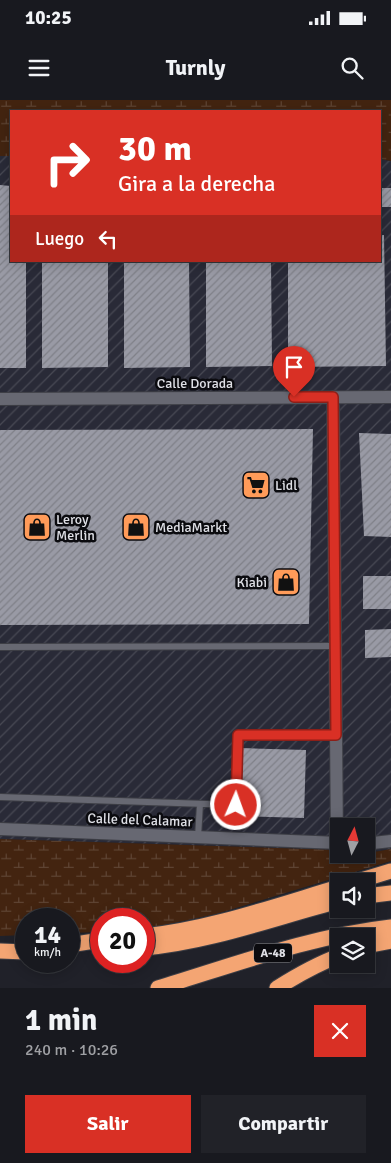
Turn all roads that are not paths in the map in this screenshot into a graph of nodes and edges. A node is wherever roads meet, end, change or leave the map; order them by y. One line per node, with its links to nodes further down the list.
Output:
1 (333, 397): 2 (street, Calle Dorada); 3 (street, Calle Dorada); 4 (street)
2 (391, 397)
3 (0, 399)
4 (335, 646): 5 (lane); 6 (street)
5 (0, 647)
6 (336, 735): 8 (lane); 9 (street)
7 (0, 797): 8 (lane)
8 (200, 804): 11 (lane)
9 (338, 818)
10 (0, 829): 11 (street, Calle del Calamar)
11 (198, 837): 14 (street, Calle del Calamar)
12 (391, 841): 13 (street)
13 (375, 842)
14 (330, 843)
15 (391, 871): 16 (highway)
16 (375, 876)
17 (330, 890): 22 (highway)
18 (391, 893): 19 (highway)
19 (375, 895)
20 (330, 904): 25 (highway, A-48)
21 (391, 927): 29 (highway, A-48)
22 (155, 935)
23 (391, 940): 24 (highway)
24 (375, 944)
25 (155, 947)
26 (0, 951): 27 (highway)
27 (15, 952)
28 (330, 960): 30 (highway)
29 (158, 988)
30 (276, 988)

